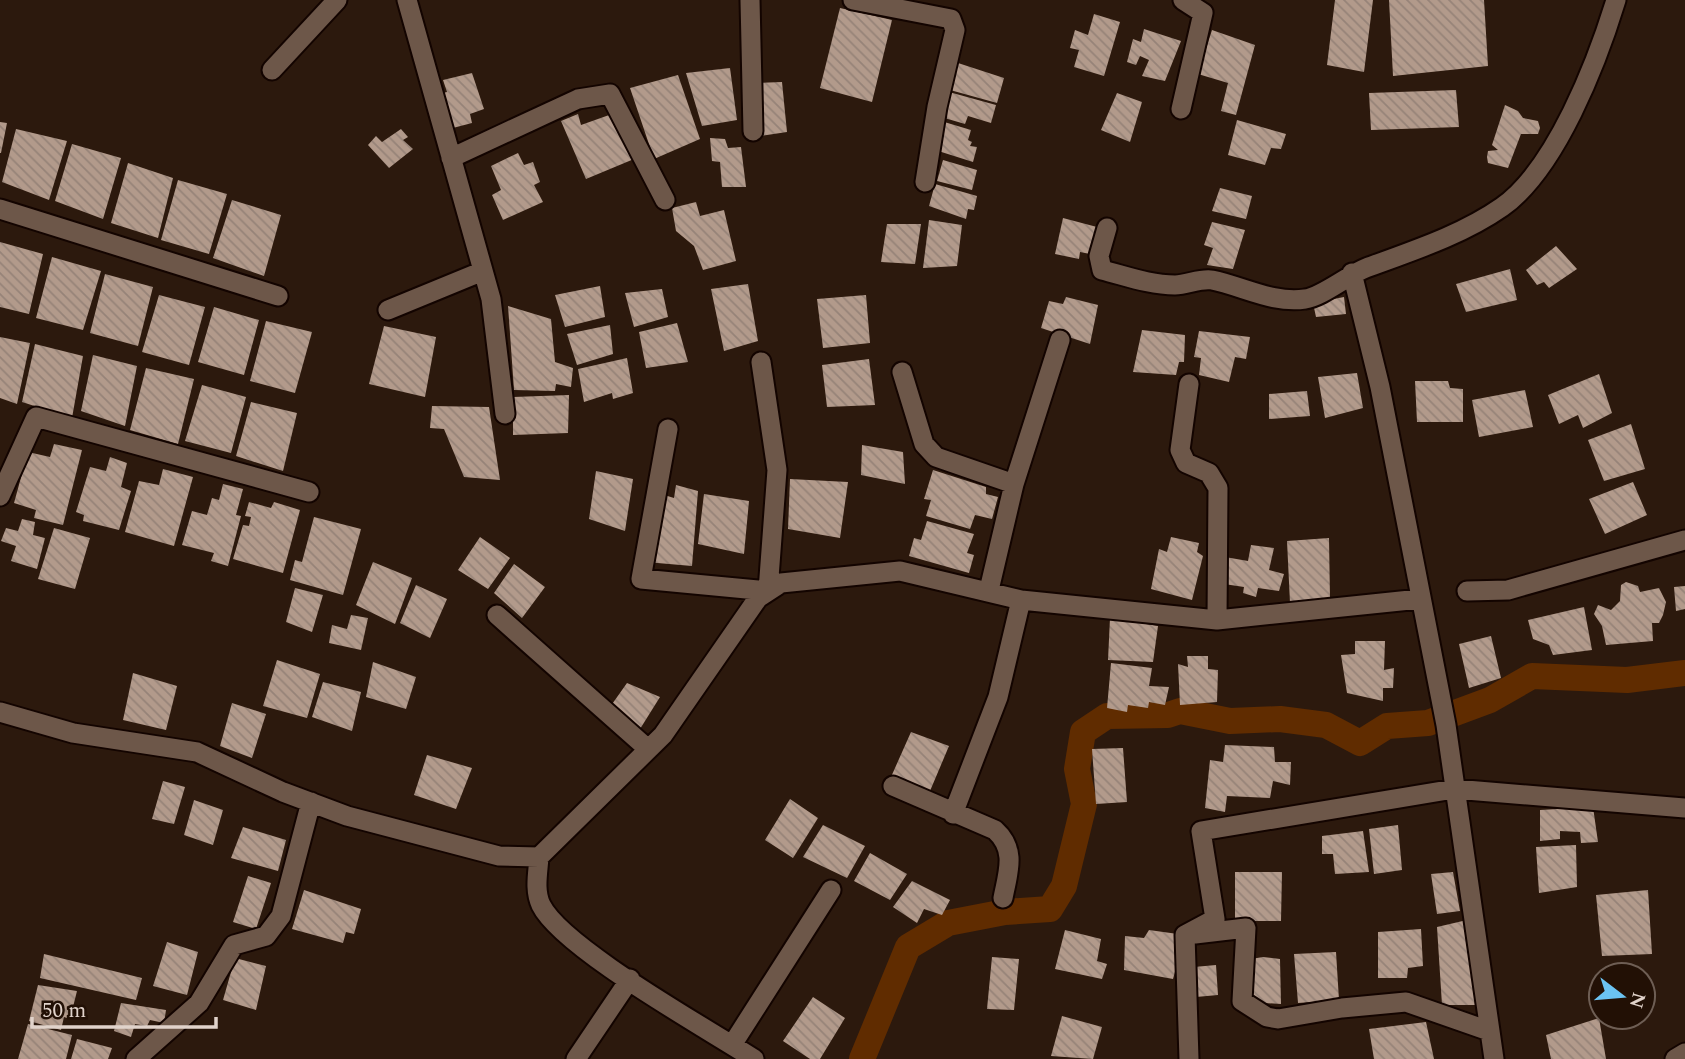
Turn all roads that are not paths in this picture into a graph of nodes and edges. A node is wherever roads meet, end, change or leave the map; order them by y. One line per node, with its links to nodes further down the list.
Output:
1 (337, 0): 7 (street)
2 (407, 0): 10 (street)
3 (750, 0): 9 (street)
4 (853, 0): 11 (street)
5 (1183, 0): 8 (street)
6 (1616, 0): 16 (street)
7 (272, 70)
8 (1181, 109)
9 (753, 131)
10 (451, 158): 12 (street); 15 (street)
11 (925, 182)
12 (665, 200)
13 (0, 209): 17 (street)
14 (1107, 228): 16 (street)
15 (483, 271): 18 (street); 23 (street)
16 (1352, 273): 34 (street)
17 (278, 296)
18 (388, 310)
19 (1060, 340): 27 (street)
20 (761, 362): 32 (street)
21 (902, 372): 27 (street)
22 (1189, 384): 37 (street)
23 (505, 414)
24 (668, 429): 32 (street)
25 (0, 444): 26 (street)
26 (19, 450): 28 (street); 29 (street)
27 (1014, 484): 31 (street)
28 (309, 492)
29 (0, 496)
30 (1685, 540): 33 (street)
31 (989, 590): 32 (street); 35 (street)
32 (768, 591): 39 (street)
33 (1467, 591)
34 (1419, 599): 37 (street); 41 (street)
35 (1021, 600): 37 (street); 44 (street)
36 (497, 615): 39 (street)
37 (1217, 620)
38 (0, 712): 42 (street)
39 (648, 749): 45 (street)
40 (892, 786): 44 (street)
41 (1454, 789): 43 (street); 48 (street); 50 (street)
42 (311, 803): 45 (street); 53 (street)
43 (1685, 808)
44 (953, 814): 47 (street)
45 (539, 857): 49 (street)
46 (831, 890): 51 (street)
47 (1003, 898)
48 (1185, 935): 50 (street); 56 (street)
49 (630, 979): 51 (street); 54 (street)
50 (1489, 1031): 57 (street)
51 (732, 1045): 55 (street)
52 (1685, 1053): 58 (street)
53 (135, 1059)
54 (576, 1059)
55 (754, 1059)
56 (1189, 1059)
57 (1494, 1059)
58 (1675, 1059)

